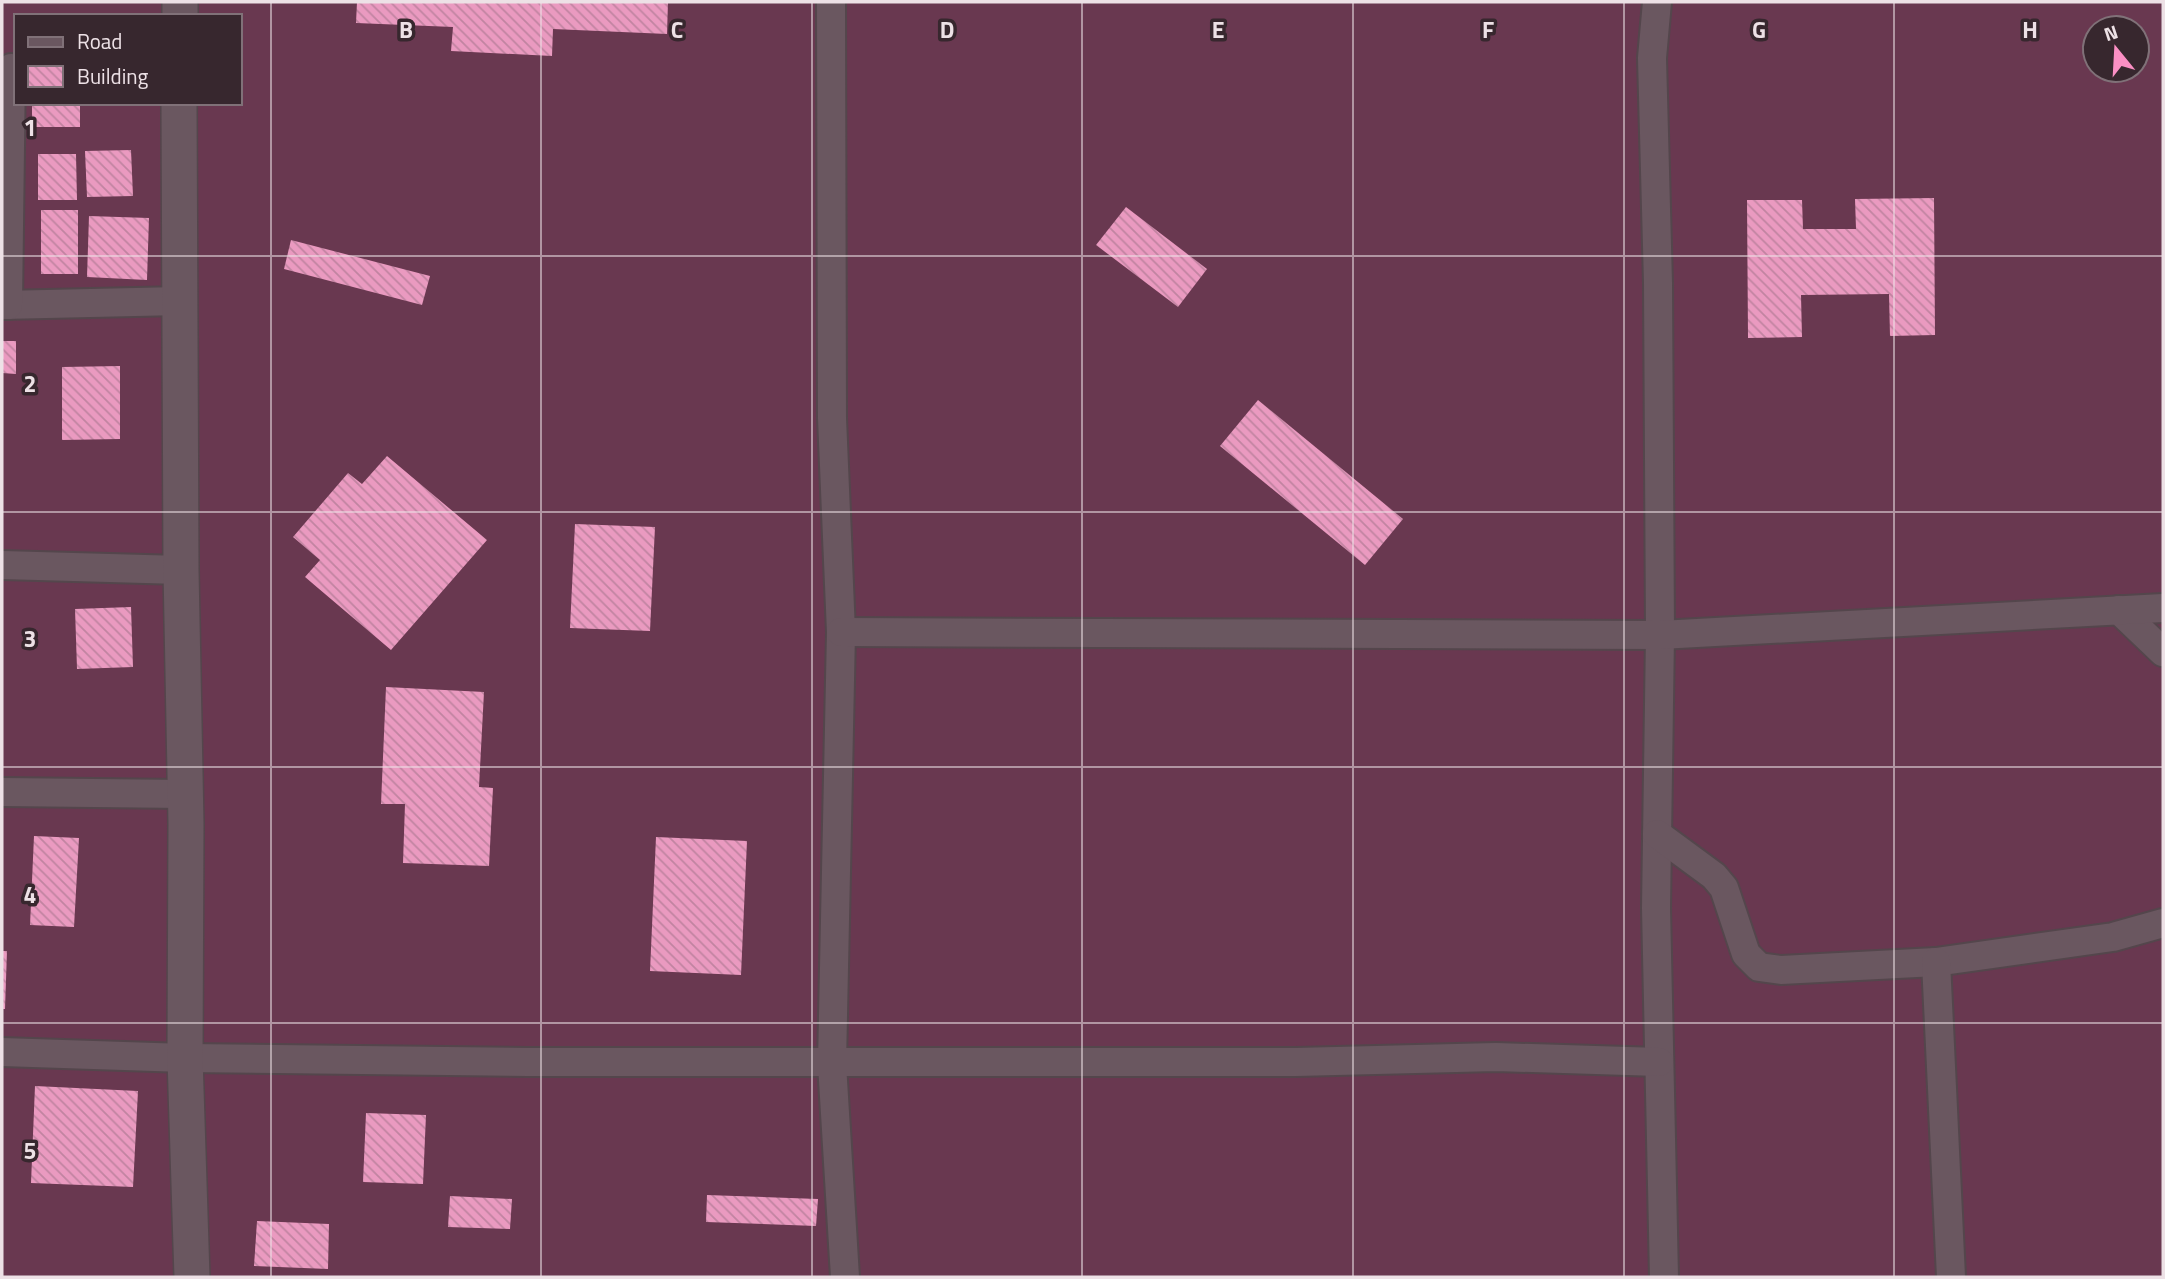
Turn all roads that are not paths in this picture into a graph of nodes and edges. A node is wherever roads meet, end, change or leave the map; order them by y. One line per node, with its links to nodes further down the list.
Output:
1 (831, 2): 11 (street)
2 (1657, 2): 12 (street)
3 (10, 68): 6 (street)
4 (179, 105): 5 (street)
5 (180, 301): 6 (street); 8 (street)
6 (5, 305)
7 (2, 565): 8 (street)
8 (181, 570): 15 (street)
9 (2163, 608): 10 (street)
10 (2119, 610): 12 (street); 13 (street)
11 (841, 632): 12 (street); 22 (street)
12 (1660, 635): 16 (street)
13 (2163, 652)
14 (2, 792): 15 (street)
15 (185, 794): 20 (street)
16 (1657, 834): 18 (street); 21 (street)
17 (2163, 923): 18 (street)
18 (1936, 962): 26 (street)
19 (2, 1052): 20 (street)
20 (185, 1058): 22 (street); 23 (street)
21 (1659, 1062): 22 (street); 25 (street)
22 (832, 1063): 24 (street)
23 (192, 1277)
24 (845, 1277)
25 (1664, 1277)
26 (1951, 1277)

